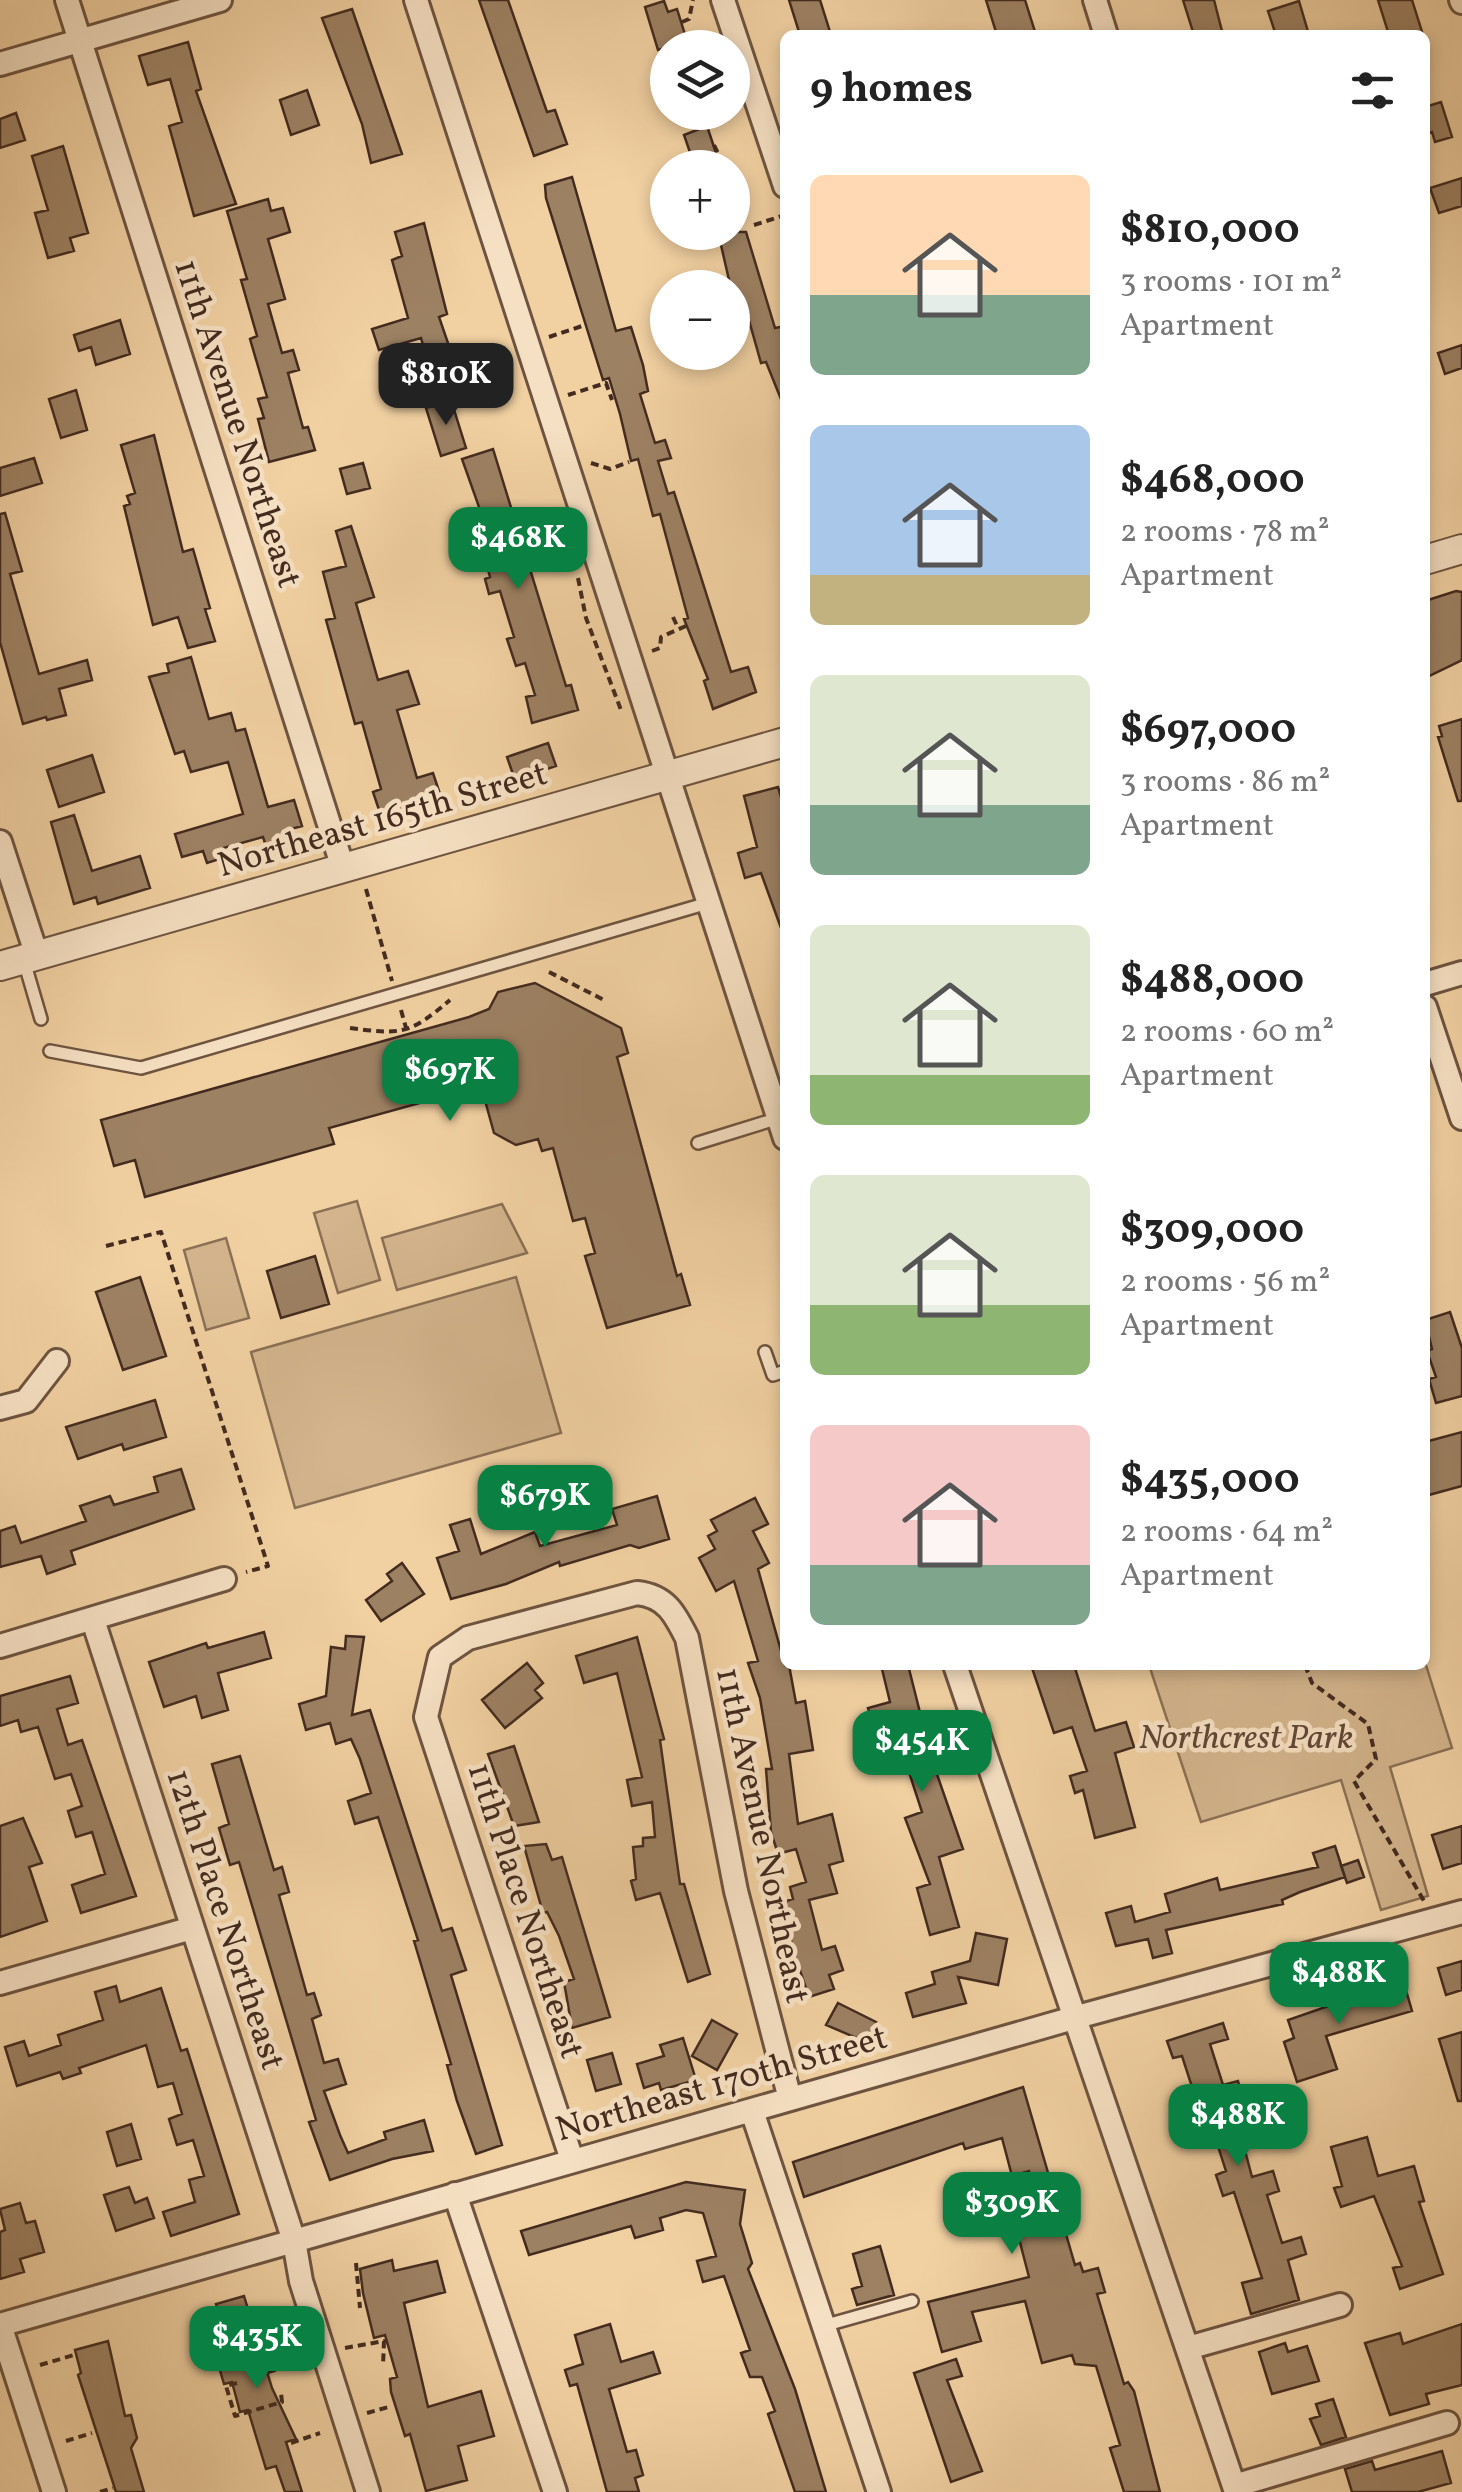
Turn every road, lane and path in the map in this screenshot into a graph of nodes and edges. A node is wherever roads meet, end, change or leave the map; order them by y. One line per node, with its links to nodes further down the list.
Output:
1 (67, 0): 9 (street, 11th Avenue Northeast)
2 (220, 0): 9 (street)
3 (416, 0): 29 (street)
4 (693, 0): 7 (path)
5 (723, 0): 13 (street)
6 (1095, 0): 8 (street)
7 (682, 22)
8 (1104, 30)
9 (81, 41): 10 (street); 31 (street, 11th Avenue Northeast)
10 (0, 64)
11 (714, 145): 12 (path)
12 (716, 150)
13 (780, 171)
14 (780, 217): 15 (path)
15 (754, 224)
16 (585, 326): 17 (path)
17 (549, 338)
18 (568, 394): 19 (path)
19 (612, 400)
20 (629, 462): 21 (path)
21 (590, 463)
22 (1462, 549): 23 (street)
23 (1430, 559)
24 (673, 616): 26 (path)
25 (686, 626): 26 (path)
26 (678, 628): 27 (path)
27 (652, 651)
28 (780, 743): 29 (street, Northeast 165th Street)
29 (667, 776): 31 (street, Northeast 165th Street); 33 (street)
30 (0, 842): 34 (street)
31 (343, 868): 34 (street, Northeast 165th Street)
32 (366, 889): 38 (path)
33 (708, 903): 46 (lane); 48 (street)
34 (20, 961): 42 (lane)
35 (550, 972): 40 (path)
36 (1462, 973): 37 (street)
37 (1430, 983)
38 (393, 984)
39 (450, 1000): 45 (path)
40 (604, 1000)
41 (401, 1010): 45 (path)
42 (41, 1019)
43 (1430, 1022): 47 (street)
44 (350, 1028): 45 (path)
45 (407, 1032)
46 (50, 1051)
47 (1462, 1118)
48 (780, 1122)
49 (780, 1128): 50 (lane)
50 (698, 1143)
51 (106, 1246): 56 (path)
52 (766, 1352): 54 (lane)
53 (57, 1360): 55 (street)
54 (780, 1373)
55 (0, 1408)
56 (224, 1579): 57 (street)
57 (93, 1620): 58 (street); 64 (street, 12th Place Northeast)
58 (0, 1646)
59 (957, 1670): 66 (street)
60 (1307, 1670): 63 (path)
61 (432, 1680): 67 (street, 11th Avenue Northeast); 69 (street, 11th Place Northeast)
62 (1462, 1912): 63 (street, Northeast 170th Street)
63 (1433, 1920): 66 (street, Northeast 170th Street)
64 (192, 1928): 65 (street); 71 (street, 12th Place Northeast)
65 (0, 1984)
66 (1077, 2017): 67 (street, Northeast 170th Street); 81 (street)
67 (790, 2099): 68 (street, Northeast 170th Street)
68 (752, 2112): 69 (street, Northeast 170th Street); 79 (street)
69 (572, 2160): 70 (street, Northeast 170th Street)
70 (455, 2194): 71 (street, Northeast 170th Street); 101 (street)
71 (294, 2240): 78 (street, Northeast 170th Street); 100 (street, 12th Place Northeast)
72 (356, 2263): 75 (path)
73 (912, 2302): 79 (lane)
74 (1340, 2304): 81 (street)
75 (360, 2308)
76 (280, 2317): 77 (path)
77 (259, 2323)
78 (0, 2325): 98 (street)
79 (823, 2326): 102 (street)
80 (345, 2348): 85 (path)
81 (1188, 2348): 97 (street)
82 (74, 2355): 84 (path)
83 (296, 2364): 86 (path)
84 (40, 2365)
85 (382, 2366)
86 (268, 2372)
87 (237, 2383): 88 (path)
88 (281, 2393)
89 (392, 2406): 90 (path)
90 (367, 2413)
91 (1447, 2423): 97 (street)
92 (92, 2433): 94 (path)
93 (320, 2433): 95 (path)
94 (66, 2441)
95 (291, 2443)
96 (113, 2488): 99 (path)
97 (1235, 2489)
98 (54, 2492)
99 (100, 2492)
100 (368, 2492)
101 (554, 2492)
102 (879, 2492)

